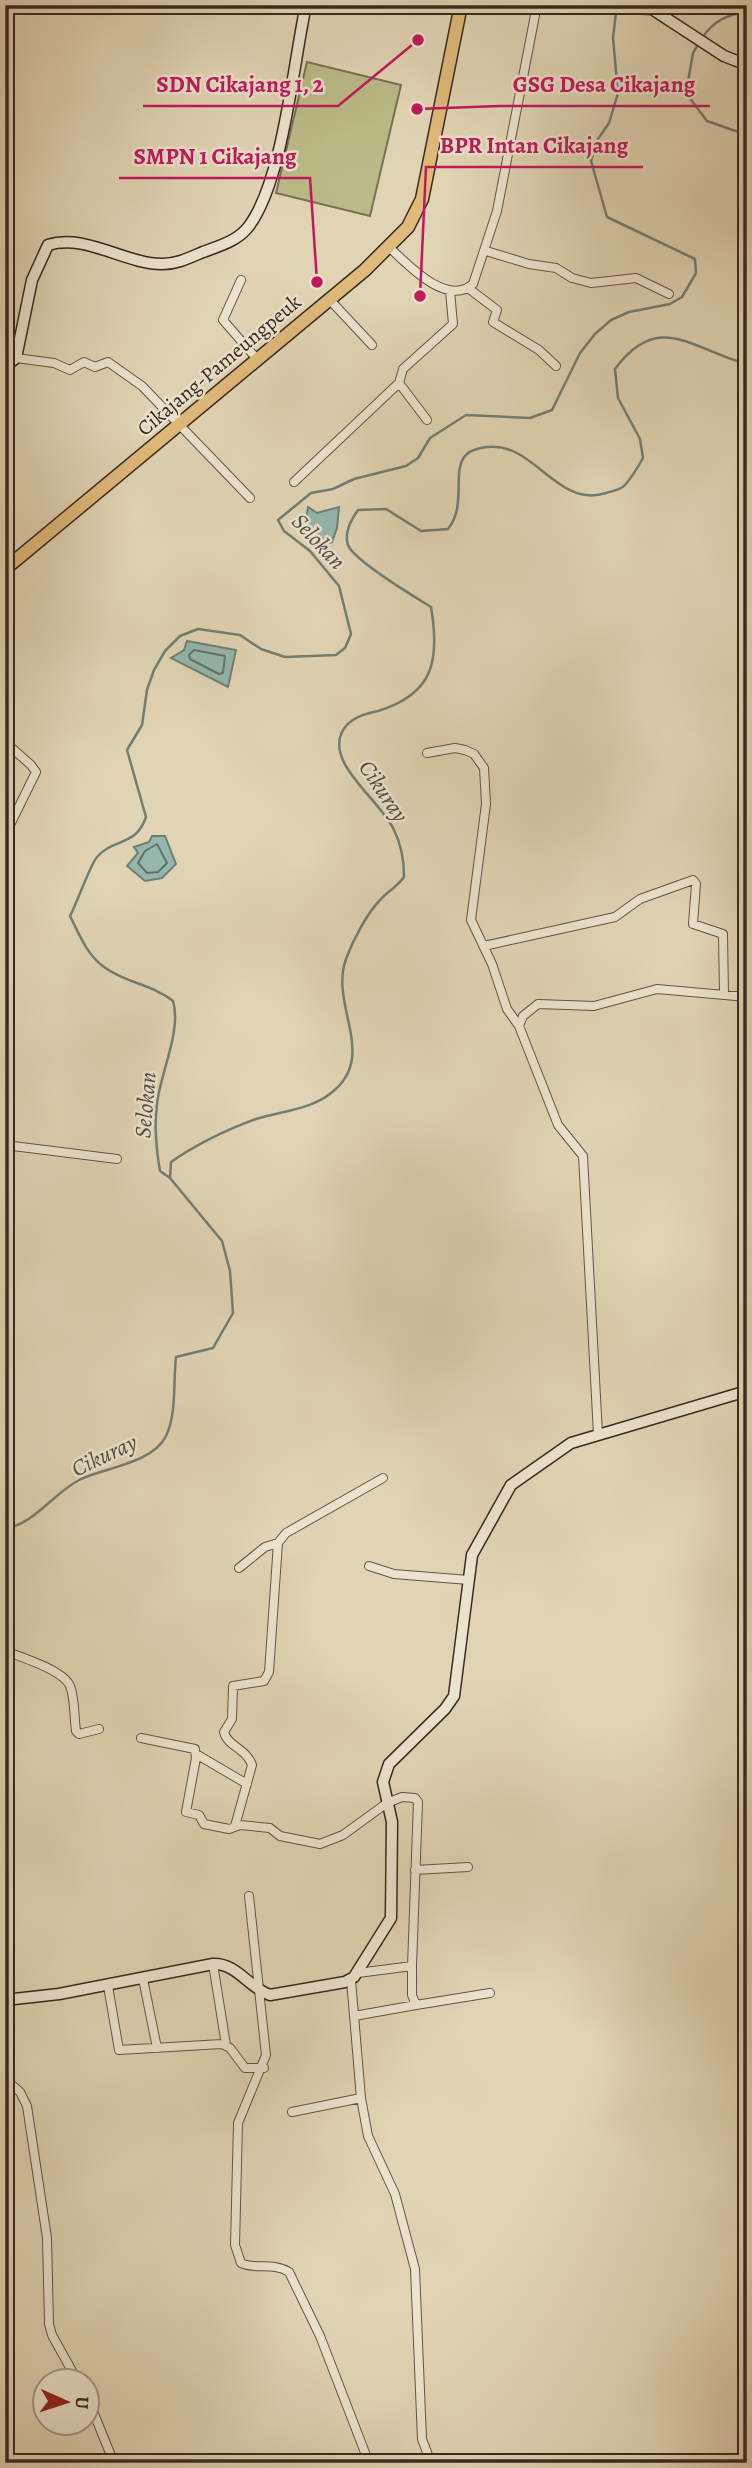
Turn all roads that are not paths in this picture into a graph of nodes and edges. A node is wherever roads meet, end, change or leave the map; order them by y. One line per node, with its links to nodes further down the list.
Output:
1 (306, 5): 15 (street)
2 (461, 5): 7 (main road, Cikajang-Pameungpeuk)
3 (537, 5): 8 (street)
4 (568, 5): 5 (street)
5 (614, 8): 6 (street)
6 (747, 65)
7 (390, 248): 11 (street); 13 (main road, Cikajang-Pameungpeuk)
8 (486, 251): 10 (street); 12 (street)
9 (241, 280): 16 (street)
10 (468, 288): 11 (street); 17 (street)
11 (450, 291): 19 (street)
12 (669, 294)
13 (329, 299): 14 (street); 16 (main road, Cikajang-Pameungpeuk)
14 (372, 345)
15 (16, 358): 18 (street); 21 (street)
16 (256, 358): 21 (main road, Cikajang-Pameungpeuk)
17 (556, 366)
18 (5, 367)
19 (400, 383): 20 (street); 22 (street)
20 (427, 420)
21 (177, 424): 23 (street); 24 (main road, Cikajang-Pameungpeuk)
22 (295, 482)
23 (250, 498)
24 (5, 569)
25 (5, 742): 27 (street)
26 (427, 753): 28 (street)
27 (5, 835)
28 (484, 946): 29 (street); 31 (street)
29 (724, 995): 30 (street); 31 (street)
30 (747, 997)
31 (519, 1026): 35 (street)
32 (5, 1145): 33 (street)
33 (117, 1159)
34 (747, 1391): 35 (street)
35 (598, 1434): 40 (street)
36 (383, 1478): 37 (street)
37 (278, 1543): 39 (street); 45 (street)
38 (369, 1566): 40 (street)
39 (239, 1568)
40 (469, 1580): 46 (street)
41 (5, 1651): 42 (street)
42 (99, 1729)
43 (141, 1738): 44 (street)
44 (196, 1754): 45 (street); 47 (street)
45 (247, 1784): 47 (street)
46 (387, 1803): 47 (street); 49 (street); 53 (street)
47 (235, 1826)
48 (468, 1867): 49 (street)
49 (415, 1870): 52 (street)
50 (249, 1896): 56 (street)
51 (213, 1964): 54 (street); 56 (street); 61 (street)
52 (412, 1966): 53 (street); 59 (street)
53 (354, 1976): 56 (street); 60 (street)
54 (143, 1979): 55 (street); 62 (street)
55 (108, 1986): 58 (street); 62 (street)
56 (261, 1992): 63 (street)
57 (490, 1993): 59 (street)
58 (5, 2000)
59 (416, 2005): 60 (street)
60 (354, 2016): 65 (street)
61 (226, 2045): 62 (street); 63 (street)
62 (157, 2048)
63 (264, 2068): 70 (street)
64 (5, 2079): 67 (street)
65 (361, 2098): 66 (street); 71 (street)
66 (292, 2112)
67 (69, 2366)
68 (102, 2433): 69 (street)
69 (114, 2463)
70 (369, 2463)
71 (431, 2463)

